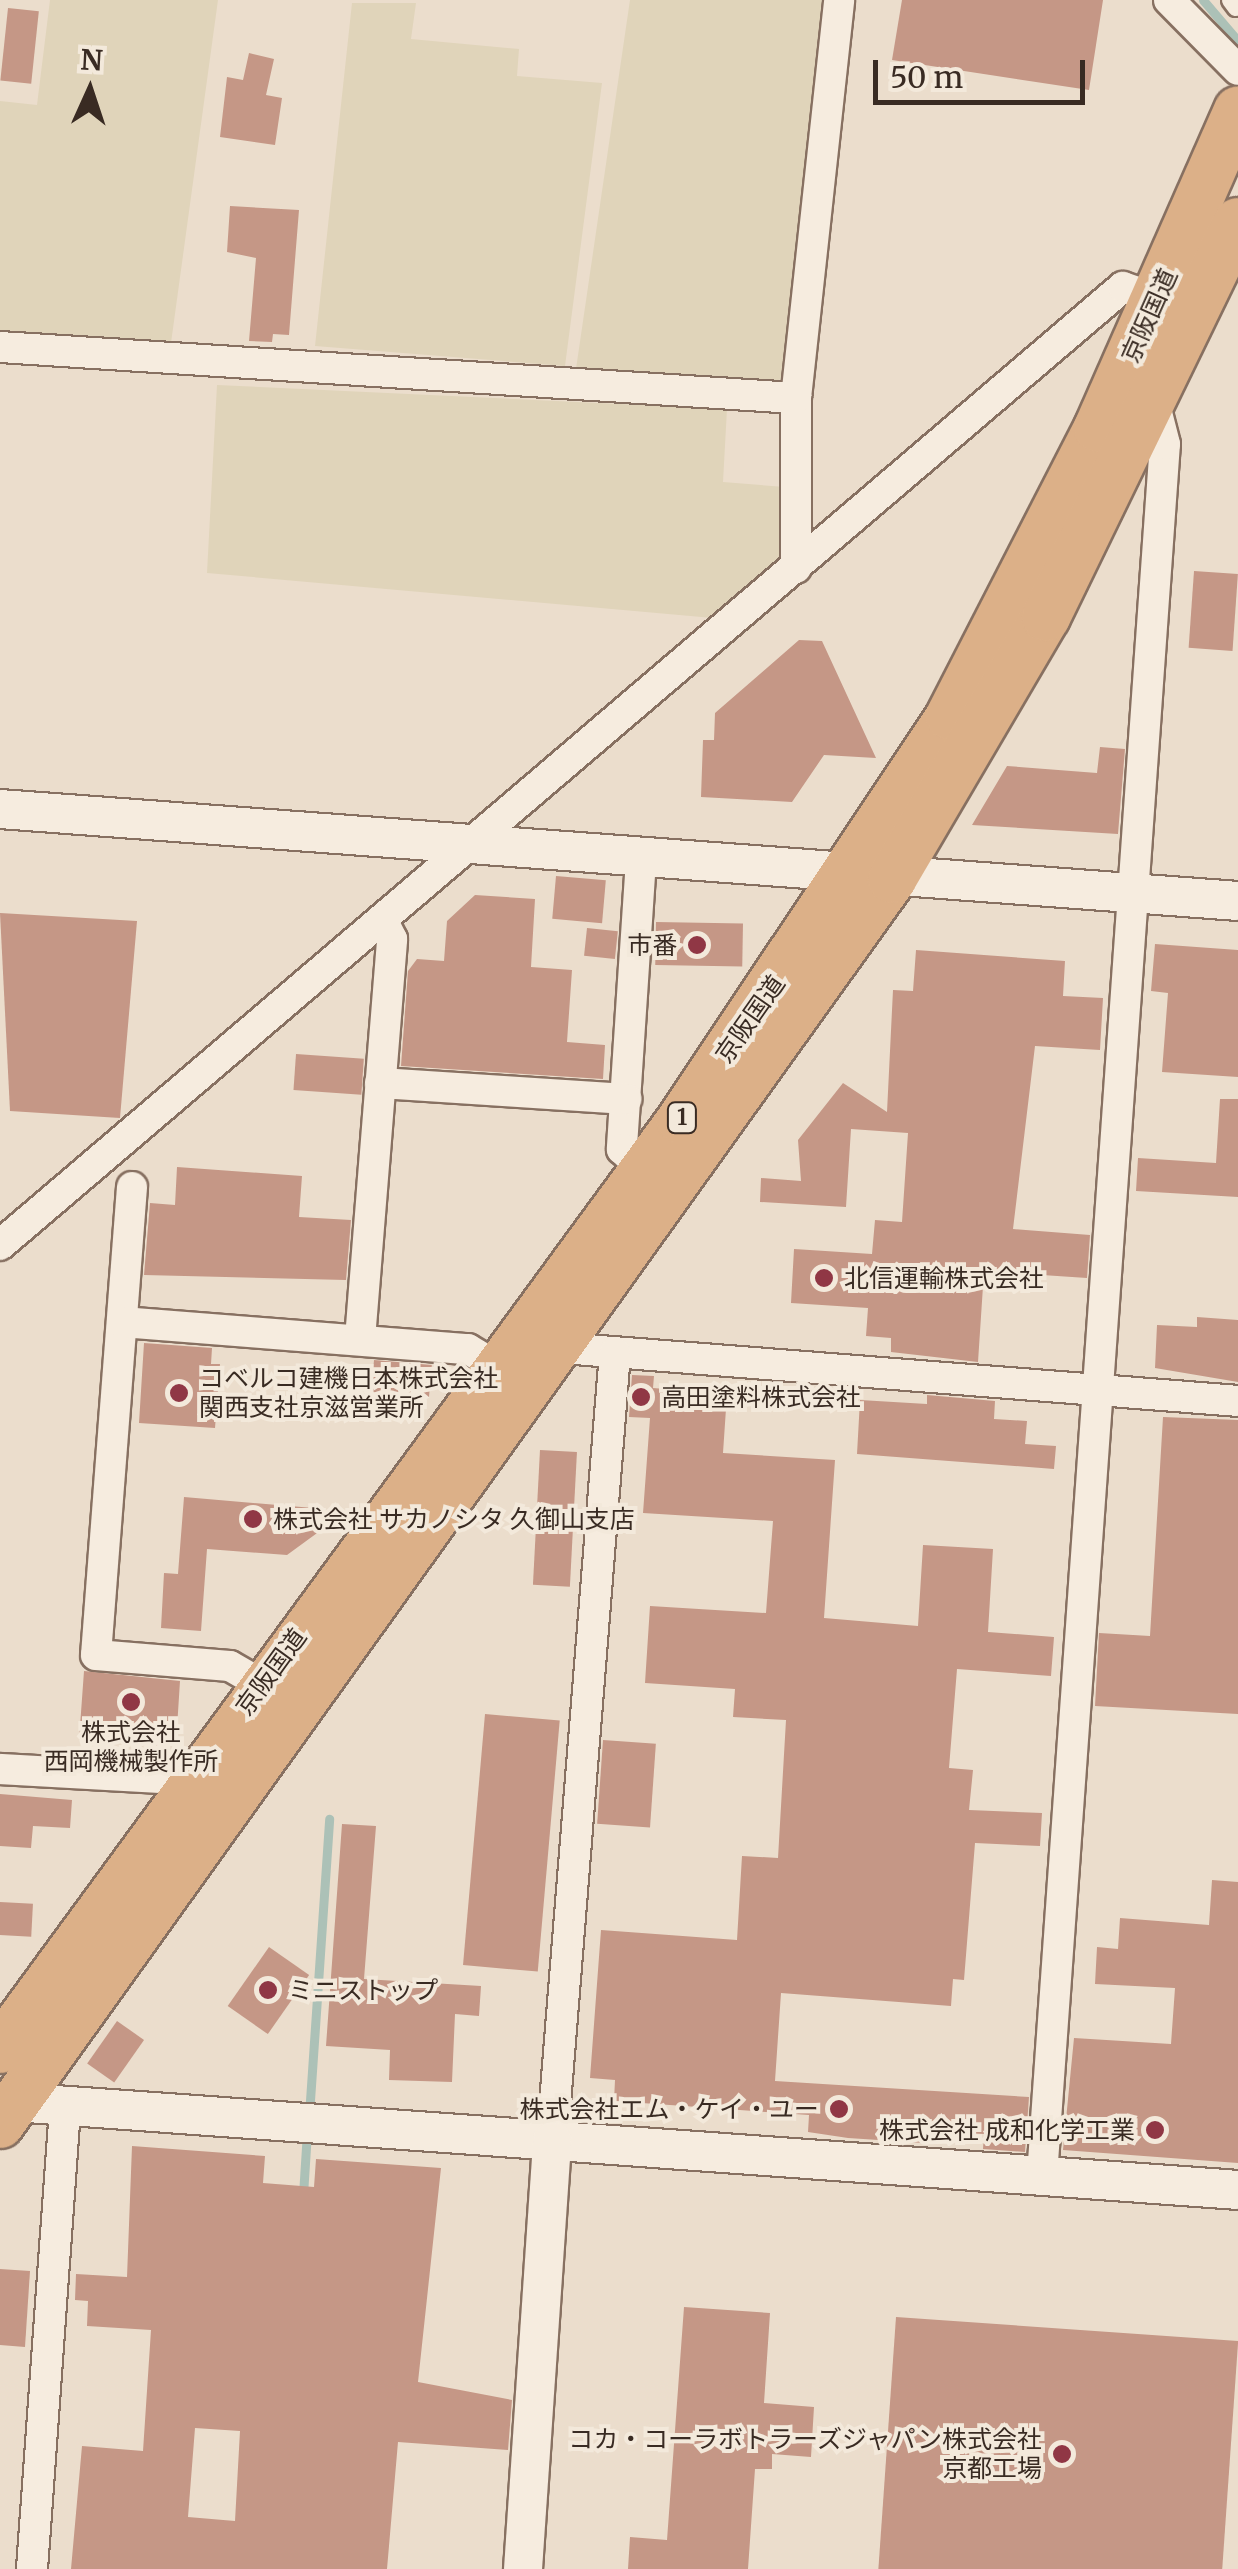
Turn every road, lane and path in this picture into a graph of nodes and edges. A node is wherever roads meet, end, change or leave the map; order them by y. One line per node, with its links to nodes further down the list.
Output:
1 (839, 0): 8 (street)
2 (1169, 0): 3 (street)
3 (1238, 70)
4 (1238, 111): 6 (highway, 京阪国道 / 1)
5 (1238, 222): 9 (highway, 京阪国道 / 1)
6 (1158, 299): 10 (street); 14 (highway, 京阪国道 / 1)
7 (0, 347): 8 (street)
8 (796, 398): 10 (street)
9 (1155, 405): 14 (highway, 京阪国道 / 1); 15 (street)
10 (796, 568): 12 (street)
11 (0, 809): 12 (street)
12 (474, 841): 13 (street); 17 (street)
13 (641, 860): 14 (street); 19 (street)
14 (870, 877): 15 (street); 20 (highway, 京阪国道 / 1); 25 (highway, 京阪国道 / 1)
15 (1135, 894): 16 (street); 28 (street)
16 (1238, 901)
17 (384, 922): 18 (street); 22 (street)
18 (380, 1082): 19 (street); 24 (street)
19 (626, 1099): 20 (street)
20 (644, 1170): 27 (highway, 京阪国道 / 1)
21 (132, 1187): 23 (street)
22 (0, 1245)
23 (122, 1322): 24 (street); 30 (street)
24 (360, 1339): 27 (street)
25 (562, 1348): 26 (street); 35 (highway, 京阪国道 / 1)
26 (614, 1352): 28 (street); 36 (street)
27 (498, 1367): 30 (highway, 京阪国道 / 1)
28 (1100, 1391): 29 (street); 37 (street)
29 (1238, 1401)
30 (261, 1684): 32 (highway, 京阪国道 / 1)
31 (0, 1769): 32 (street)
32 (195, 1780): 33 (highway, 京阪国道 / 1)
33 (0, 2049)
34 (65, 2106): 35 (street); 36 (street); 39 (street)
35 (5, 2109)
36 (552, 2141): 37 (street); 40 (street)
37 (1042, 2176): 38 (street)
38 (1238, 2190)
39 (32, 2569)
40 (524, 2569)

